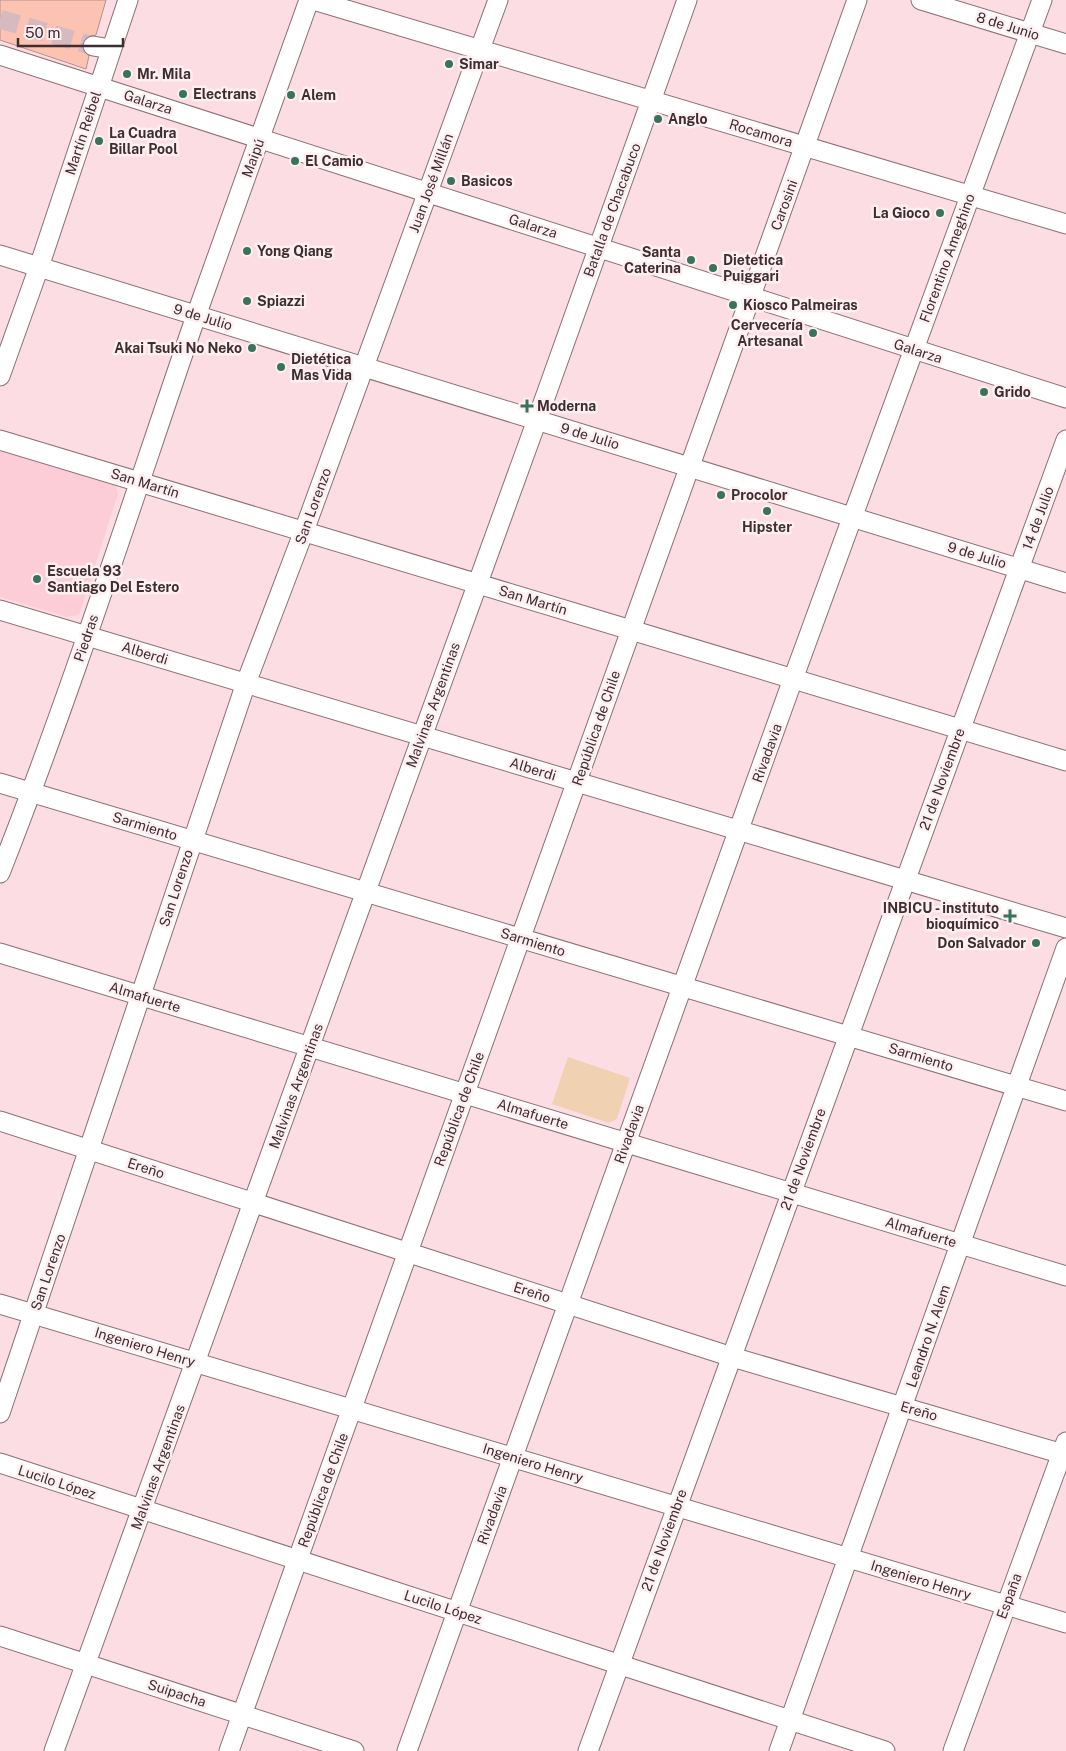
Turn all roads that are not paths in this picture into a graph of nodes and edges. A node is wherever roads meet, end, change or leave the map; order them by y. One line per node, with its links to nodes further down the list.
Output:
1 (128, 0): 12 (street, Martín Reibel)
2 (311, 0): 10 (street, Rocamora); 14 (street, Maipú)
3 (498, 0): 10 (street, Juan José Millán)
4 (687, 0): 13 (street, Batalla de Chacabuco)
5 (857, 0): 15 (street, Carosini)
6 (921, 0): 8 (street, 8 de Junio)
7 (1042, 0): 8 (street, Florentino Ameghino)
8 (1030, 33): 9 (street, 8 de Junio); 17 (street, Florentino Ameghino)
9 (1066, 44)
10 (480, 50): 13 (street, Rocamora); 16 (street, Juan José Millán)
11 (0, 55): 12 (street, Galarza)
12 (98, 86): 14 (street, Galarza); 21 (street, Martín Reibel)
13 (651, 100): 15 (street, Rocamora); 19 (street, Batalla de Chacabuco)
14 (260, 138): 16 (street, Galarza); 23 (street, Maipú)
15 (805, 146): 17 (street, Rocamora); 22 (street, Carosini)
16 (428, 193): 19 (street, Galarza); 25 (street, Juan José Millán)
17 (970, 195): 18 (street, Rocamora); 24 (street, Florentino Ameghino)
18 (1066, 224)
19 (599, 248): 22 (street, Galarza); 28 (street, Batalla de Chacabuco)
20 (0, 255): 21 (street, 9 de Julio)
21 (39, 267): 23 (street, 9 de Julio); 26 (street, Martín Reibel)
22 (751, 297): 24 (street, Galarza); 31 (street, Carosini)
23 (196, 315): 25 (street, 9 de Julio); 32 (street, Piedras)
24 (914, 349): 27 (street, Galarza); 33 (street, Florentino Ameghino)
25 (364, 366): 28 (street, 9 de Julio); 34 (street, San Lorenzo)
26 (0, 376)
27 (1066, 398)
28 (537, 420): 31 (street, 9 de Julio); 36 (street, Malvinas Argentinas)
29 (0, 440): 32 (street, San Martín)
30 (1066, 440): 35 (street, 14 de Julio)
31 (690, 467): 33 (street, 9 de Julio); 39 (street, República de Chile)
32 (140, 481): 34 (street, San Martín); 40 (street, Piedras)
33 (852, 517): 35 (street, 9 de Julio); 41 (street, Rivadavia)
34 (304, 531): 36 (street, San Martín); 42 (street, San Lorenzo)
35 (1020, 568): 37 (street, 9 de Julio); 43 (street, 21 de Noviembre)
36 (477, 583): 39 (street, San Martín); 44 (street, Malvinas Argentinas)
37 (1066, 583)
38 (0, 610): 40 (street, Alberdi)
39 (630, 629): 41 (street, San Martín); 46 (street, República de Chile)
40 (87, 636): 42 (street, Alberdi); 48 (street, Piedras)
41 (793, 679): 43 (street, San Martín); 49 (street, Rivadavia)
42 (246, 683): 44 (street, Alberdi); 50 (street, San Lorenzo)
43 (960, 729): 45 (street, San Martín); 52 (street, 21 de Noviembre)
44 (422, 736): 46 (street, Alberdi); 53 (street, Malvinas Argentinas)
45 (1066, 761)
46 (577, 782): 49 (street, Alberdi); 55 (street, República de Chile)
47 (0, 783): 48 (street, Sarmiento)
48 (32, 792): 50 (street, Sarmiento); 51 (street, Piedras)
49 (739, 830): 52 (street, Alberdi); 58 (street, Rivadavia)
50 (192, 840): 53 (street, Sarmiento); 59 (street, San Lorenzo)
51 (0, 873)
52 (906, 880): 54 (street, Alberdi); 60 (street, 21 de Noviembre)
53 (366, 892): 55 (street, Sarmiento); 61 (street, Malvinas Argentinas)
54 (1066, 928)
55 (520, 938): 58 (street, Sarmiento); 63 (street, República de Chile)
56 (1066, 948): 62 (street, Leandro N. Alem)
57 (0, 953): 59 (street, Almafuerte)
58 (682, 986): 60 (street, Sarmiento); 66 (street, Rivadavia)
59 (141, 996): 61 (street, Almafuerte); 67 (street, San Lorenzo)
60 (848, 1036): 62 (street, Sarmiento); 68 (street, 21 de Noviembre)
61 (310, 1047): 63 (street, Almafuerte); 69 (street, Malvinas Argentinas)
62 (1016, 1086): 64 (street, Sarmiento); 70 (street, Leandro N. Alem)
63 (465, 1094): 66 (street, Almafuerte); 71 (street, República de Chile)
64 (1066, 1100)
65 (0, 1121): 67 (street, Ereño)
66 (626, 1143): 68 (street, Almafuerte); 74 (street, Rivadavia)
67 (89, 1150): 69 (street, Ereño); 75 (street, San Lorenzo)
68 (791, 1193): 70 (street, Almafuerte); 76 (street, 21 de Noviembre)
69 (253, 1203): 71 (street, Ereño); 77 (street, Malvinas Argentinas)
70 (960, 1244): 72 (street, Almafuerte); 78 (street, Leandro N. Alem)
71 (408, 1253): 74 (street, Ereño); 79 (street, República de Chile)
72 (1066, 1276)
73 (0, 1304): 75 (street, Ingeniero Henry)
74 (568, 1304): 76 (street, Ereño); 82 (street, Rivadavia)
75 (34, 1314): 77 (street, Ingeniero Henry); 80 (street, San Lorenzo)
76 (732, 1357): 78 (street, Ereño); 84 (street, 21 de Noviembre)
77 (196, 1362): 79 (street, Ingeniero Henry); 85 (street, Malvinas Argentinas)
78 (903, 1407): 81 (street, Ereño); 86 (street, Leandro N. Alem)
79 (352, 1409): 82 (street, Ingeniero Henry); 87 (street, República de Chile)
80 (0, 1413)
81 (1065, 1450): 88 (street, España)
82 (513, 1457): 84 (street, Ingeniero Henry); 89 (street, Rivadavia)
83 (0, 1463): 85 (street, Lucilo López)
84 (676, 1506): 86 (street, Ingeniero Henry); 93 (street, 21 de Noviembre)
85 (143, 1510): 87 (street, Lucilo López); 92 (street, Malvinas Argentinas)
86 (848, 1558): 88 (street, Ingeniero Henry); 95 (street, Leandro N. Alem)
87 (298, 1560): 89 (street, Lucilo López); 94 (street, República de Chile)
88 (1006, 1605): 90 (street, Ingeniero Henry); 103 (street, España)
89 (458, 1612): 93 (street, Lucilo López); 99 (street, Rivadavia)
90 (1066, 1623)
91 (0, 1636): 92 (street, Suipacha)
92 (87, 1663): 94 (street, Suipacha); 96 (street, Malvinas Argentinas)
93 (619, 1664): 95 (street, Lucilo López); 100 (street, 21 de Noviembre)
94 (243, 1714): 97 (street, República de Chile); 98 (street, Suipacha)
95 (790, 1720): 101 (street, Leandro N. Alem); 102 (street, Lucilo López)
96 (54, 1751)
97 (229, 1751)
98 (354, 1751)
99 (407, 1751)
100 (588, 1751)
101 (779, 1751)
102 (885, 1751)
103 (953, 1751)

